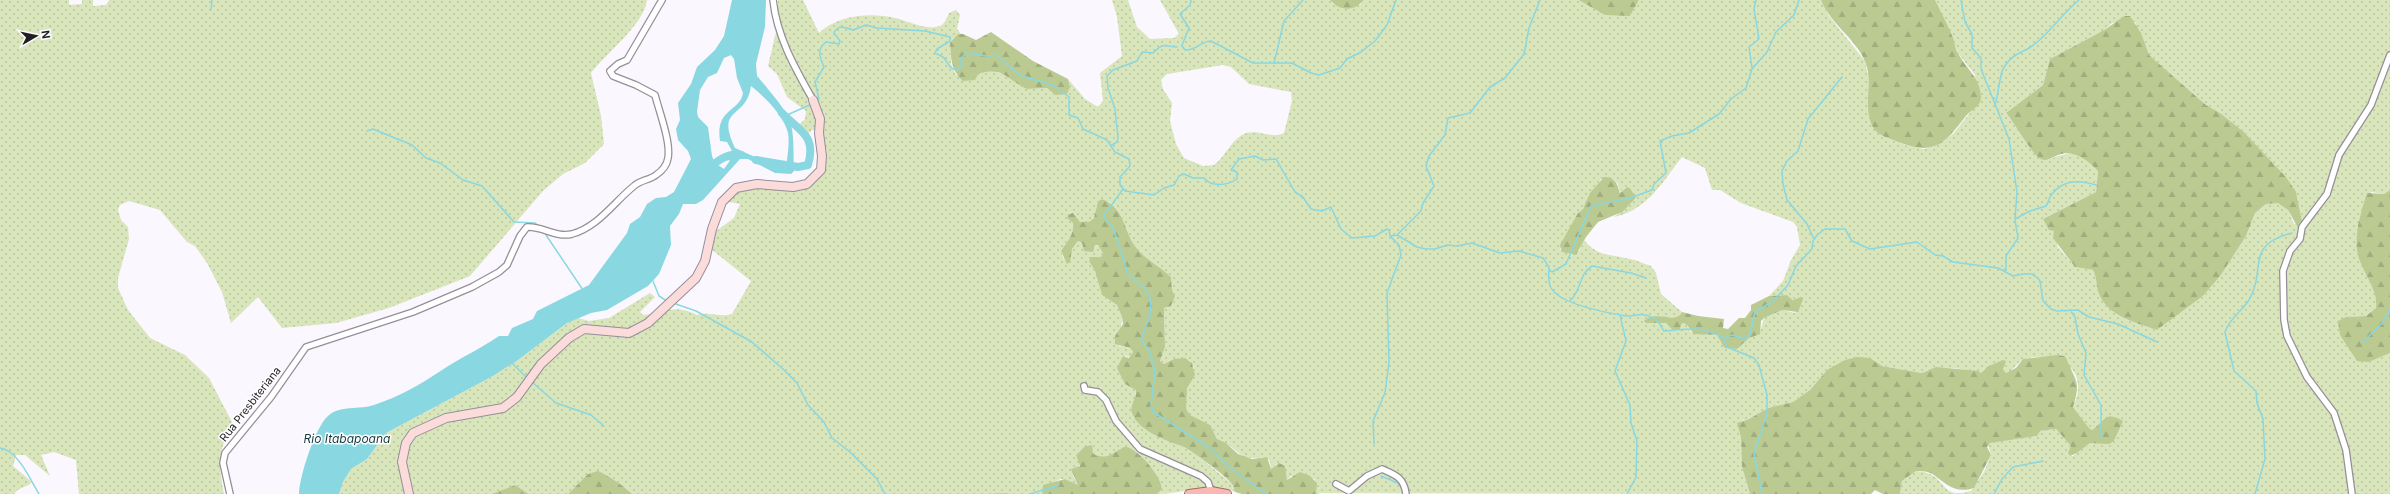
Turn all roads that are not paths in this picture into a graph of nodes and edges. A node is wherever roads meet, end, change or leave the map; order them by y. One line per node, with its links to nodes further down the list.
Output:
1 (662, 0): 8 (street, Rua Presbiteriana)
2 (773, 0): 4 (street)
3 (2390, 55): 13 (street)
4 (815, 102): 9 (street)
5 (1084, 386): 7 (street)
6 (1336, 484): 12 (street)
7 (1211, 491): 10 (main road); 11 (main road)
8 (230, 494)
9 (409, 494)
10 (1189, 494)
11 (1227, 494)
12 (1406, 494)
13 (2352, 494)

